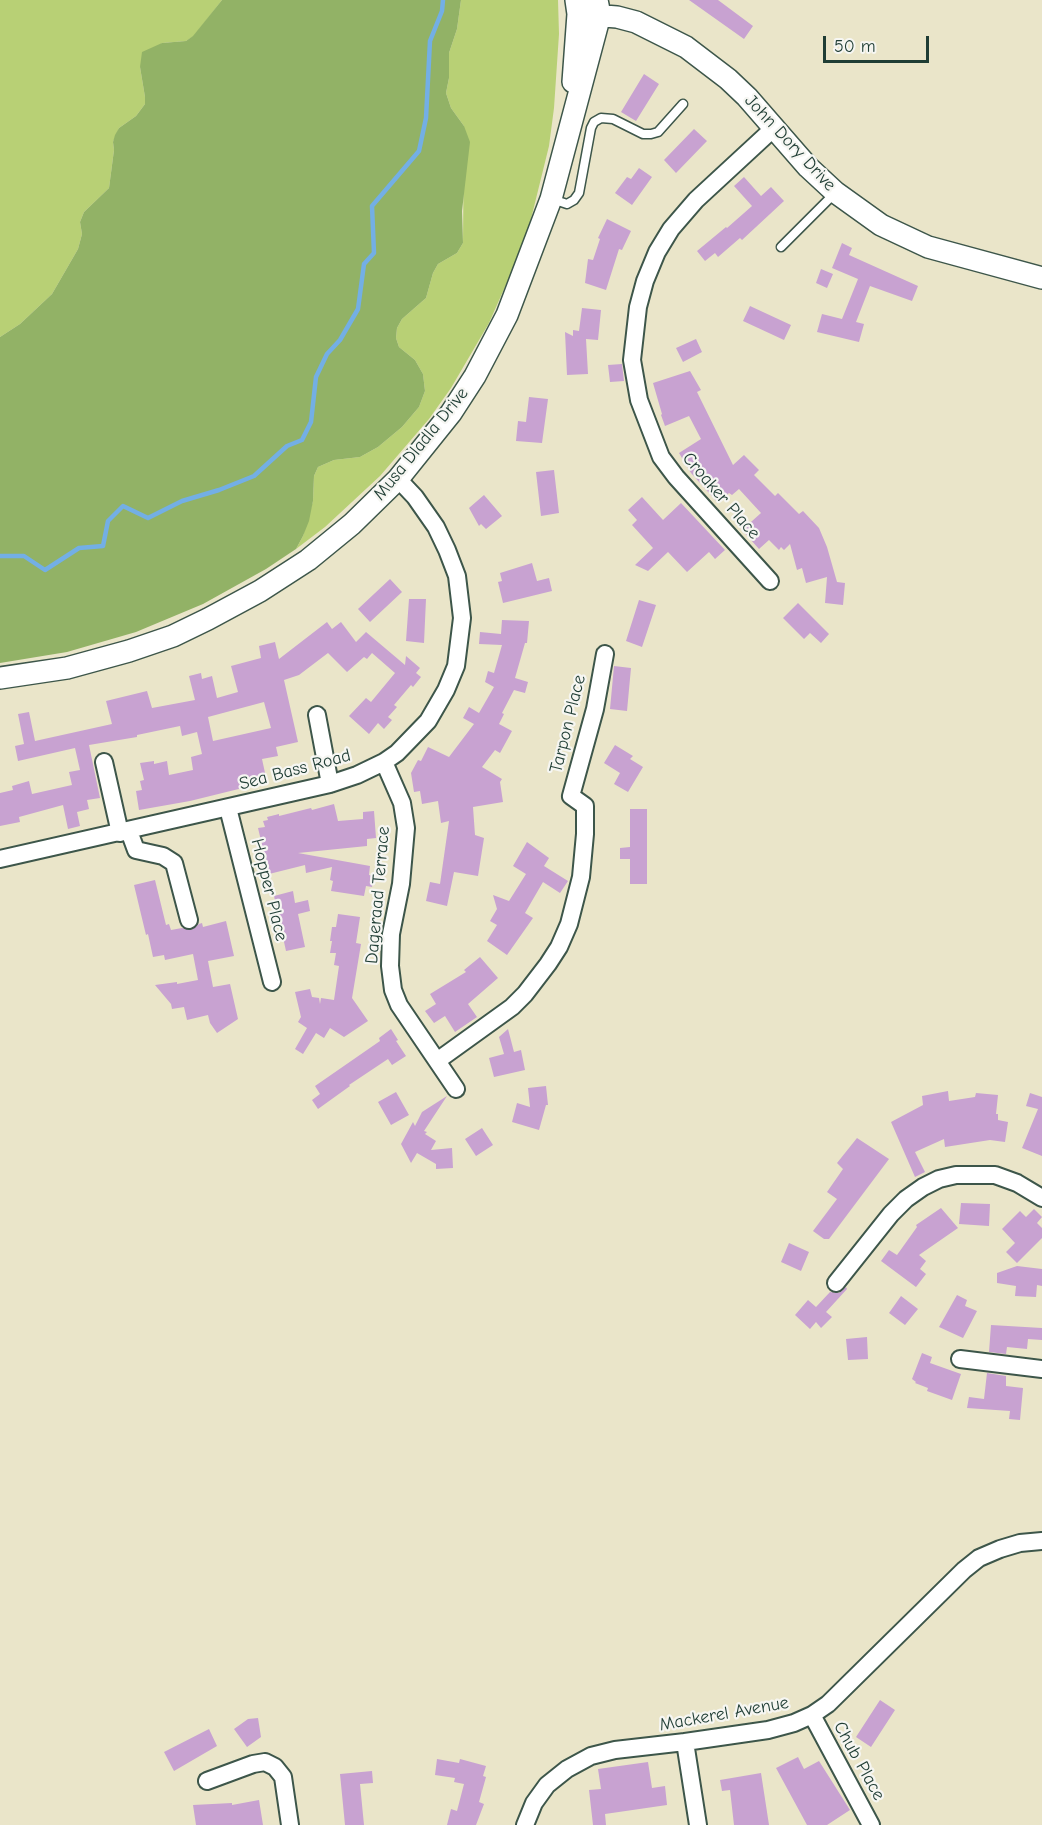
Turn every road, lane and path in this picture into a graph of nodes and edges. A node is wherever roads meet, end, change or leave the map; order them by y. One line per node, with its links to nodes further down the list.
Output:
1 (577, 7): 2 (street, John Dory Drive); 5 (street, Musa Dladla Drive)
2 (599, 8): 4 (street, John Dory Drive); 5 (street, Musa Dladla Drive)
3 (682, 104): 7 (lane)
4 (775, 128): 6 (street, John Dory Drive); 11 (street, Croaker Place)
5 (570, 130): 7 (street, Musa Dladla Drive)
6 (835, 192): 8 (lane); 9 (street, John Dory Drive)
7 (551, 199): 10 (street, Musa Dladla Drive)
8 (781, 247)
9 (1042, 278)
10 (398, 479): 13 (street, Musa Dladla Drive); 16 (street, Sea Bass Road)
11 (770, 581)
12 (605, 654): 23 (street, Tarpon Place)
13 (0, 678)
14 (317, 715): 17 (street)
15 (104, 762): 19 (street)
16 (384, 762): 17 (street, Sea Bass Road); 23 (street, Dageraad Terrace)
17 (330, 784): 18 (street, Sea Bass Road)
18 (228, 808): 19 (street, Sea Bass Road); 22 (street, Hopper Place)
19 (125, 832): 20 (street, Sea Bass Road); 21 (street)
20 (0, 860)
21 (189, 921)
22 (272, 982)
23 (437, 1061): 24 (street, Dageraad Terrace)
24 (456, 1089)
25 (1042, 1198): 26 (street)
26 (836, 1283)
27 (960, 1359): 28 (street)
28 (1042, 1369)
29 (1042, 1541): 30 (street, Mackerel Avenue)
30 (812, 1715): 31 (street, Mackerel Avenue); 36 (street, Chub Place)
31 (686, 1742): 34 (street, Mackerel Avenue); 35 (street)
32 (207, 1781): 33 (street)
33 (290, 1825)
34 (525, 1825)
35 (698, 1825)
36 (872, 1825)

